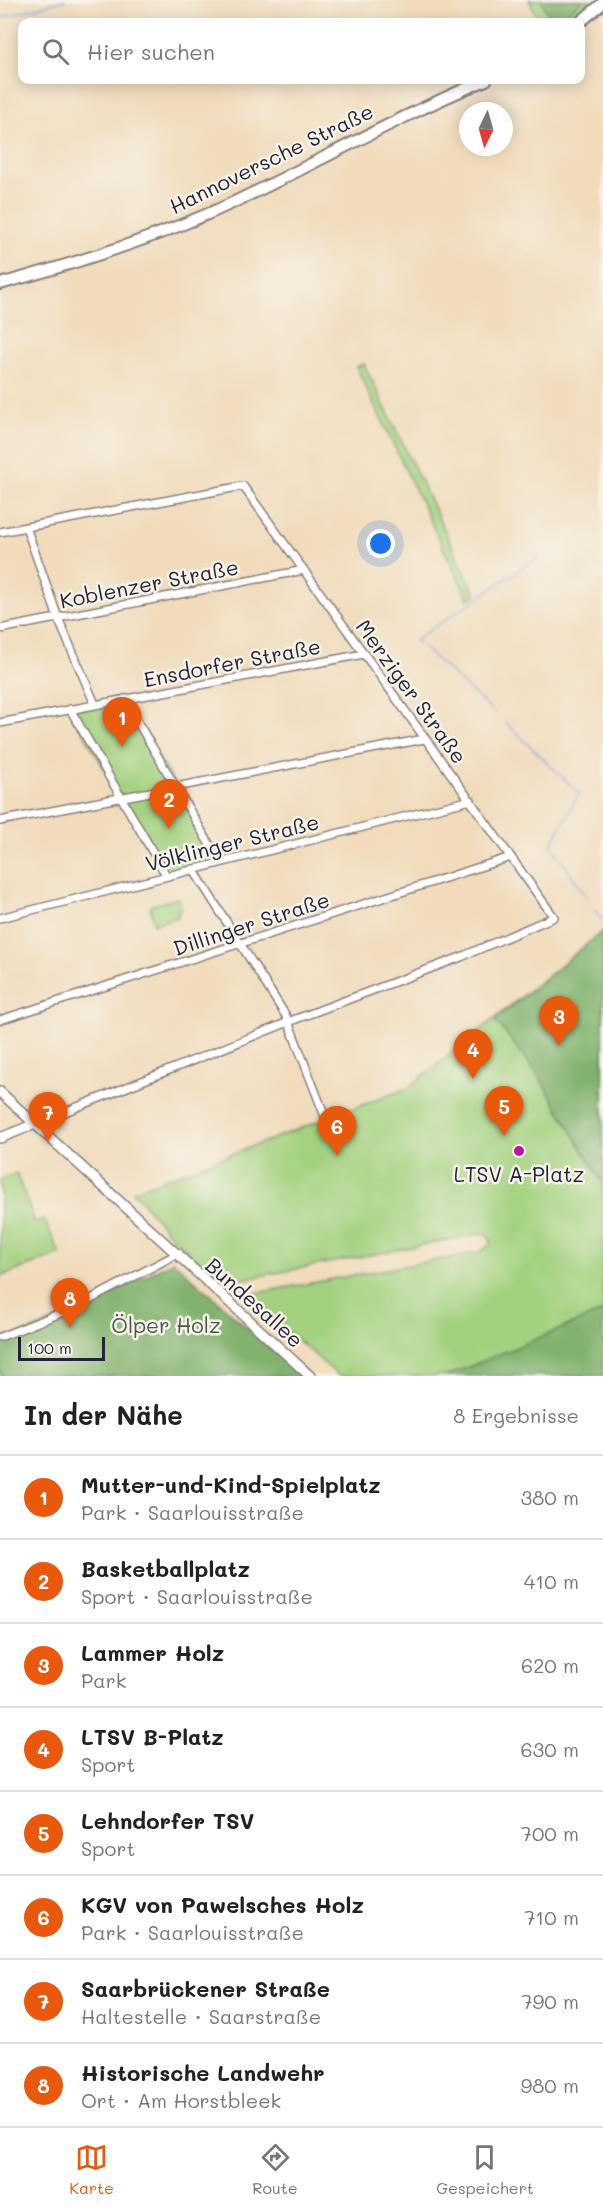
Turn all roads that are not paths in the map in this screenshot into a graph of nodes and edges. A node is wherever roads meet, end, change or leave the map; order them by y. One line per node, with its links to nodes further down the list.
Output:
1 (603, 3): 2 (main road)
2 (585, 18)
3 (477, 84): 4 (main road, Hannoversche Straße)
4 (0, 284)
5 (26, 527): 6 (street); 7 (street, Merziger Straße); 8 (street)
6 (0, 532)
7 (304, 570): 8 (street, Koblenzer Straße); 10 (street, Merziger Straße)
8 (58, 618): 9 (street, Koblenzer Straße); 12 (street)
9 (0, 629)
10 (364, 654): 11 (street, Ensdorfer Straße); 15 (street, Merziger Straße)
11 (124, 699): 12 (street, Ensdorfer Straße); 16 (street)
12 (95, 704): 13 (street, Ensdorfer Straße)
13 (69, 709): 14 (street, Ensdorfer Straße); 17 (street)
14 (0, 723)
15 (424, 739): 16 (street); 18 (street, Merziger Straße)
16 (174, 786): 17 (street); 21 (street)
17 (120, 798): 19 (street); 23 (street)
18 (471, 800): 20 (street, Merziger Straße); 21 (street, Völklinger Straße)
19 (0, 821)
20 (511, 857): 25 (street, Dillinger Straße); 27 (street, Merziger Straße)
21 (220, 862): 22 (street, Völklinger Straße)
22 (193, 869): 23 (street, Völklinger Straße); 25 (street)
23 (166, 875): 24 (street, Völklinger Straße)
24 (0, 918)
25 (240, 943): 26 (street, Dillinger Straße); 27 (street)
26 (0, 1020)
27 (289, 1022): 29 (street); 30 (street)
28 (0, 1092): 30 (street, Bundesallee)
29 (326, 1119)
30 (35, 1124): 31 (street); 32 (street, Bundesallee)
31 (0, 1138)
32 (178, 1253): 33 (street); 34 (street, Bundesallee)
33 (0, 1337)
34 (310, 1376)

